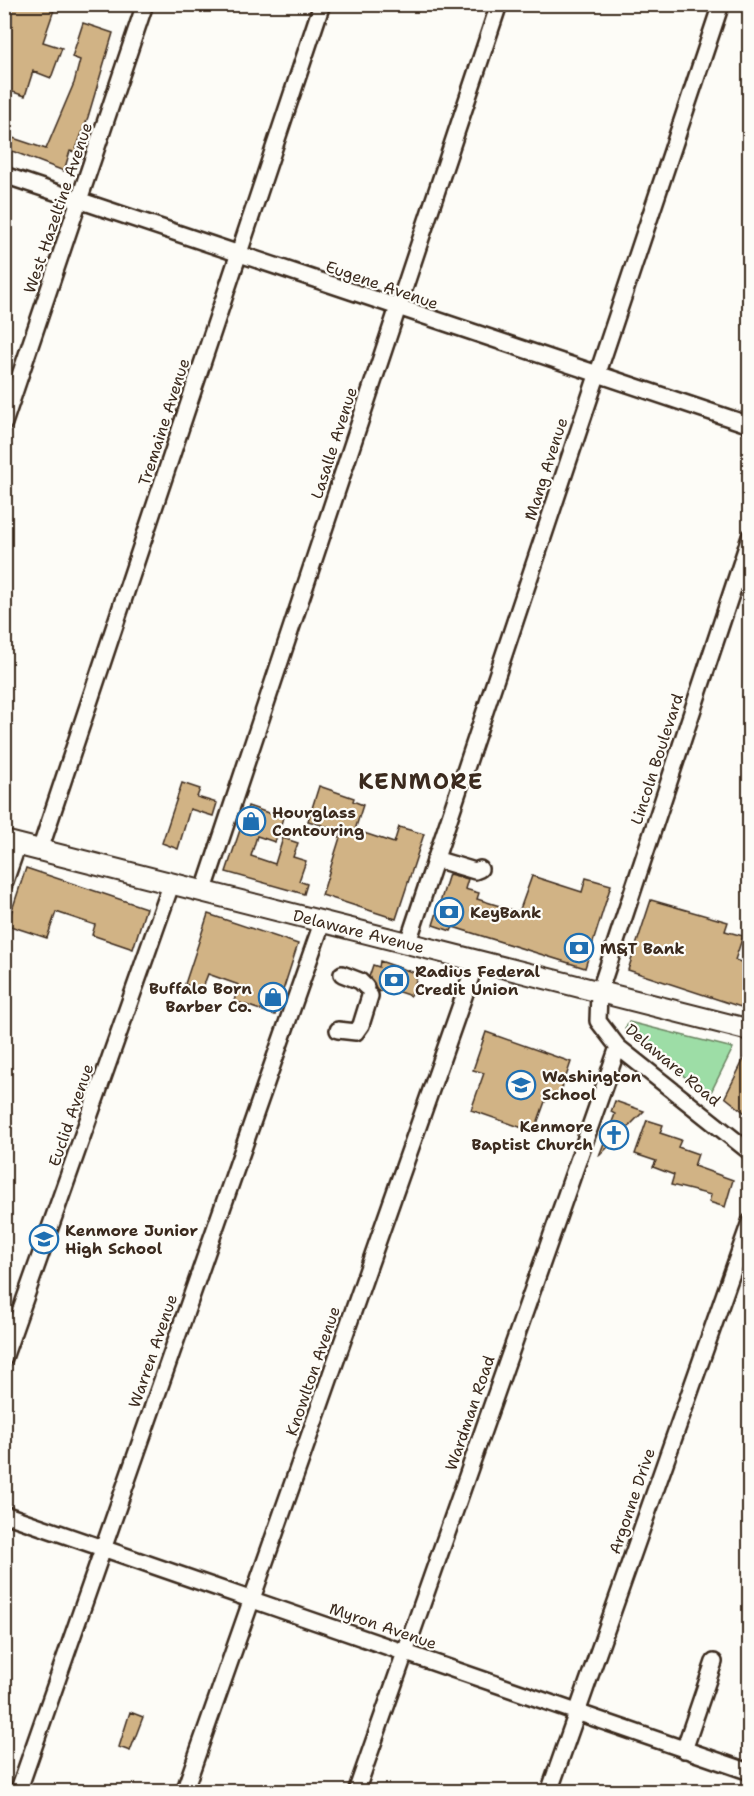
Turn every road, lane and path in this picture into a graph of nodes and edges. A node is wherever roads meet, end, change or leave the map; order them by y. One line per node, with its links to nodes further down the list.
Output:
1 (145, 4): 6 (street, West Hazeltine Avenue)
2 (322, 4): 7 (street, Tremaine Avenue)
3 (499, 4): 8 (street, Lasalle Avenue)
4 (721, 4): 9 (street, Mang Avenue)
5 (4, 175): 6 (street, Eugene Avenue)
6 (79, 201): 7 (street, Eugene Avenue); 10 (street, West Hazeltine Avenue)
7 (238, 255): 8 (street, Eugene Avenue); 14 (street, Tremaine Avenue)
8 (398, 309): 9 (street, Eugene Avenue); 19 (street, Lasalle Avenue)
9 (596, 376): 11 (street, Eugene Avenue); 15 (street, Mang Avenue)
10 (4, 423)
11 (750, 425)
12 (750, 537): 24 (street, Lincoln Boulevard)
13 (11, 842): 14 (main road, Delaware Avenue); 17 (street)
14 (40, 850): 18 (main road, Delaware Avenue)
15 (435, 859): 16 (street); 21 (street, Mang Avenue)
16 (480, 868)
17 (4, 884)
18 (171, 885): 19 (main road, Delaware Avenue); 30 (street, Euclid Avenue)
19 (202, 893): 20 (main road, Delaware Avenue)
20 (322, 923): 21 (main road, Delaware Avenue); 32 (street, Warren Avenue)
21 (407, 945): 22 (main road, Delaware Avenue)
22 (476, 962): 24 (main road, Delaware Avenue); 33 (street, Knowlton Avenue)
23 (342, 974): 25 (street)
24 (599, 993): 26 (main road, Delaware Avenue); 27 (street, Delaware Road)
25 (338, 1030)
26 (750, 1030)
27 (618, 1047): 28 (street, Delaware Road); 34 (street, Wardman Road)
28 (750, 1152)
29 (750, 1222): 36 (street, Argonne Drive)
30 (4, 1358)
31 (4, 1514): 32 (street, Myron Avenue)
32 (103, 1548): 33 (street, Myron Avenue); 39 (street, Warren Avenue)
33 (252, 1599): 34 (street, Myron Avenue); 40 (street, Knowlton Avenue)
34 (405, 1653): 36 (street, Myron Avenue); 41 (street, Wardman Road)
35 (714, 1662): 37 (street)
36 (577, 1712): 37 (street, Myron Avenue); 42 (street, Argonne Drive)
37 (684, 1750): 38 (street, Myron Avenue)
38 (750, 1772)
39 (18, 1791)
40 (184, 1791)
41 (356, 1791)
42 (549, 1791)

